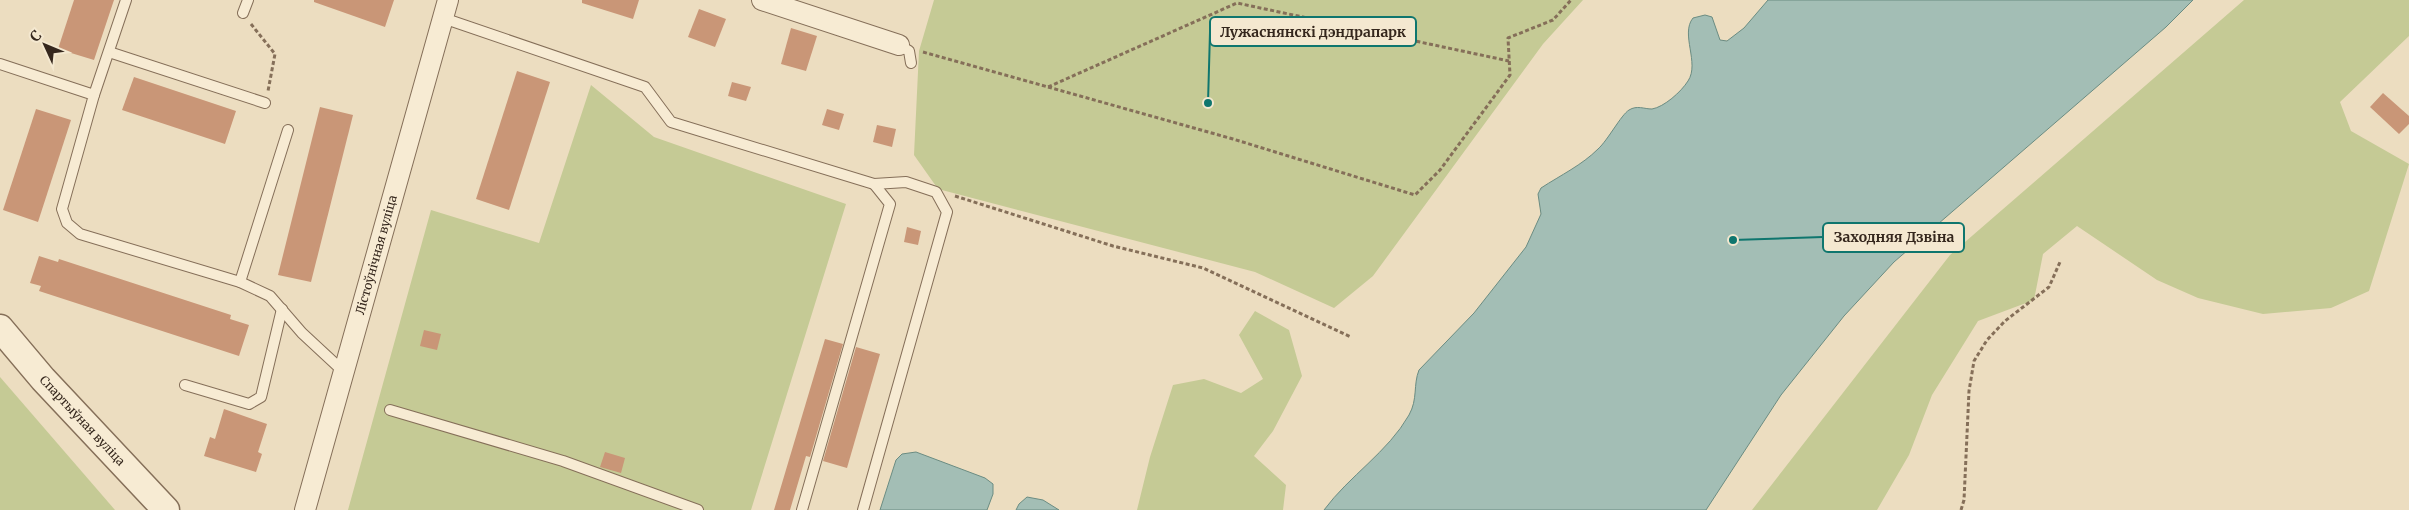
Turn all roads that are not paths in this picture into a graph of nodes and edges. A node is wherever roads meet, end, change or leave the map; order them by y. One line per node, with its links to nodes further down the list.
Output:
1 (126, 0): 7 (lane)
2 (248, 0): 5 (lane)
3 (762, 0): 6 (street)
4 (446, 9): 13 (lane); 17 (street, Лістоўнічная вуліца)
5 (243, 13)
6 (898, 45): 8 (lane)
7 (109, 52): 10 (lane); 11 (lane)
8 (911, 63)
9 (0, 64): 10 (lane)
10 (94, 95): 14 (lane)
11 (265, 103)
12 (288, 130): 14 (lane)
13 (874, 184): 23 (lane); 24 (lane)
14 (240, 282): 15 (lane)
15 (282, 309): 17 (lane); 18 (lane)
16 (0, 328): 20 (street, Спартыўная вуліца)
17 (345, 372): 21 (street, Лістоўнічная вуліца)
18 (185, 384)
19 (390, 410): 22 (lane)
20 (166, 510)
21 (306, 510)
22 (698, 510)
23 (802, 510)
24 (864, 510)

